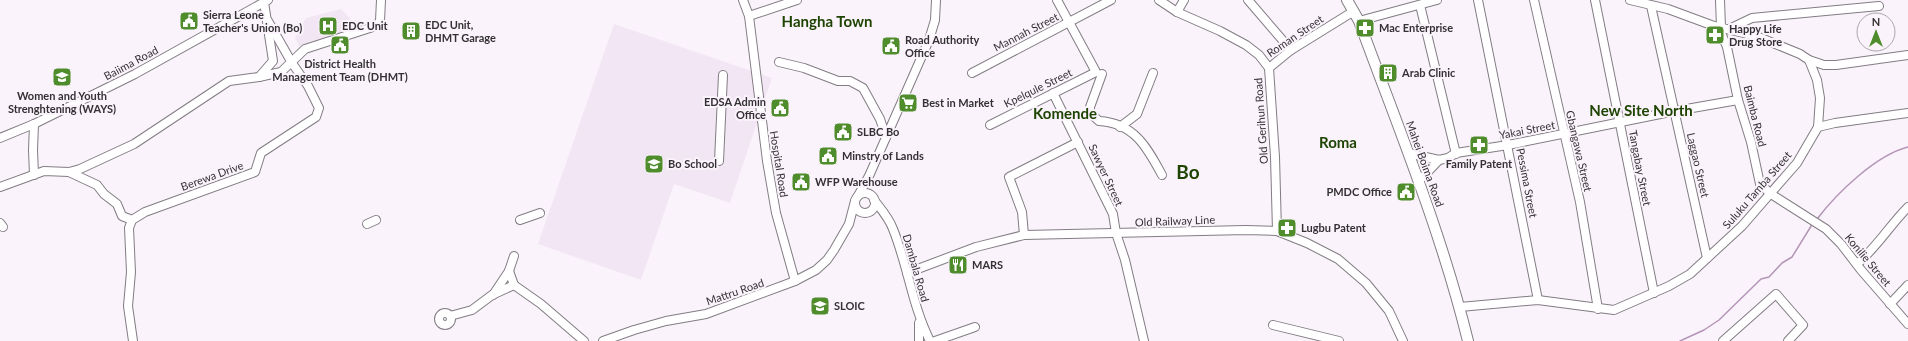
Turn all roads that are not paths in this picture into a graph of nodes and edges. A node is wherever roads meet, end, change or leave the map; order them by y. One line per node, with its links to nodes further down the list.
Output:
1 (381, 0): 32 (street)
2 (743, 0): 23 (street, Hospital Road)
3 (797, 0): 23 (street)
4 (936, 0): 49 (street)
5 (1057, 0): 26 (street)
6 (1111, 0): 26 (street, Mannah Street)
7 (1159, 0): 22 (street, Old Gerihun Road)
8 (1184, 0): 22 (street)
9 (1248, 0): 28 (street)
10 (1347, 0): 21 (main road, Mahei Boima Road)
11 (1437, 0): 18 (street)
12 (1478, 0): 52 (street, Pessima Street)
13 (1534, 0): 48 (street, Gbangawa Street)
14 (1595, 0): 43 (street, Tangabay Street)
15 (1630, 0): 19 (street)
16 (1720, 0): 27 (street)
17 (266, 1): 24 (street); 44 (street, Baiima Road)
18 (1420, 5): 25 (street); 54 (street)
19 (1651, 6): 27 (street); 41 (street, Laggao Street)
20 (1879, 6): 27 (street)
21 (1354, 11): 25 (main road, Mahei Boima Road); 28 (street, Roman Street)
22 (1177, 12): 33 (street, Old Gerihun Road)
23 (749, 16): 84 (street, Hospital Road)
24 (268, 21): 32 (street, Berewa Drive); 38 (street)
25 (1359, 21): 53 (main road, Mahei Boima Road)
26 (1068, 23): 34 (street, Mannah Street); 35 (street)
27 (1722, 27): 30 (street); 40 (street, Baimba Road)
28 (1291, 50): 33 (street, Roman Street)
29 (1908, 55): 30 (street)
30 (1809, 60): 47 (street, Suluku Tamba Street)
31 (780, 62): 49 (street)
32 (292, 63): 38 (street); 69 (street, Berewa Drive)
33 (1269, 68): 76 (street, Old Gerihun Road)
34 (972, 73)
35 (1099, 73): 39 (street, Kpelqule Street); 46 (street)
36 (1153, 73): 46 (street)
37 (723, 75): 56 (street)
38 (259, 77): 57 (street)
39 (1053, 93): 45 (street, Kpelqule Street); 51 (street, Sawyer Street)
40 (1738, 100): 41 (street, Yakai Street); 63 (street, Baimba Road)
41 (1675, 111): 43 (street, Yakai Street); 80 (street, Laggao Street)
42 (1908, 113): 47 (street)
43 (1620, 123): 48 (street, Yakai Street); 87 (street, Tangabay Street)
44 (34, 124): 50 (street, Baiima Road); 58 (street)
45 (990, 125)
46 (1120, 127): 59 (street)
47 (1818, 127): 63 (street, Suluku Tamba Street)
48 (1564, 134): 52 (street, Yakai Street); 92 (street, Gbangawa Street)
49 (886, 137): 60 (street)
50 (0, 138)
51 (1078, 142): 77 (street, Sawyer Street); 78 (street)
52 (1508, 145): 54 (street, Yakai Street); 89 (street, Pessima Street)
53 (1408, 153): 55 (street); 61 (main road, Mahei Boima Road)
54 (1456, 154): 55 (street, Yakai Street)
55 (1439, 160): 61 (street, Yakai Street)
56 (719, 161)
57 (70, 172): 58 (street); 69 (street)
58 (34, 175): 62 (street)
59 (1162, 175)
60 (869, 176): 64 (street); 65 (street)
61 (1419, 181): 91 (main road, Mahei Boima Road)
62 (0, 188)
63 (1771, 194): 72 (street, Baimba Road); 80 (street, Suluku Tamba Street)
64 (857, 198): 65 (street); 67 (street); 75 (street, Mattru Road)
65 (872, 198): 67 (street); 73 (street, Dambala Road)
66 (1908, 207): 81 (street)
67 (868, 212): 73 (street); 75 (street, Mattru Road)
68 (540, 213): 71 (street)
69 (132, 220): 98 (street)
70 (376, 220): 74 (street)
71 (520, 220)
72 (1811, 220): 81 (street, Konilie Street)
73 (890, 222): 83 (street, Dambala Road)
74 (367, 224)
75 (849, 224): 84 (street, Mattru Road)
76 (1277, 231): 77 (street, Old Railway Line); 106 (street, Old Railway Line)
77 (1116, 234): 78 (street, Old Railway Line); 104 (street, Sawyer Street)
78 (1024, 235): 83 (street, Old Railway Line)
79 (514, 256): 82 (street)
80 (1707, 258): 87 (street, Suluku Tamba Street)
81 (1857, 264): 90 (street, Konilie Street)
82 (509, 271): 85 (street); 88 (street)
83 (907, 273): 94 (street, Dambala Road)
84 (795, 281): 100 (street, Mattru Road)
85 (514, 285): 88 (street); 99 (street)
86 (1908, 285): 90 (street)
87 (1654, 293): 92 (street, Suluku Tamba Street)
88 (492, 295): 93 (street)
89 (1538, 300): 91 (street, Suluku Tamba Street); 92 (street, Suluku Tamba Street)
90 (1890, 304): 95 (street, Konilie Street)
91 (1460, 307): 107 (main road, Mahei Boima Road)
92 (1598, 309)
93 (450, 316)
94 (919, 320): 101 (street, Dambala Road); 102 (street, Dambala Road)
95 (1908, 324)
96 (1273, 325): 105 (street)
97 (975, 327): 103 (street)
98 (133, 341)
99 (584, 341)
100 (603, 341)
101 (919, 341)
102 (930, 341)
103 (935, 341)
104 (1144, 341)
105 (1339, 341)
106 (1403, 341)
107 (1468, 341)
108 (1723, 341): 109 (street)
109 (1788, 341)

